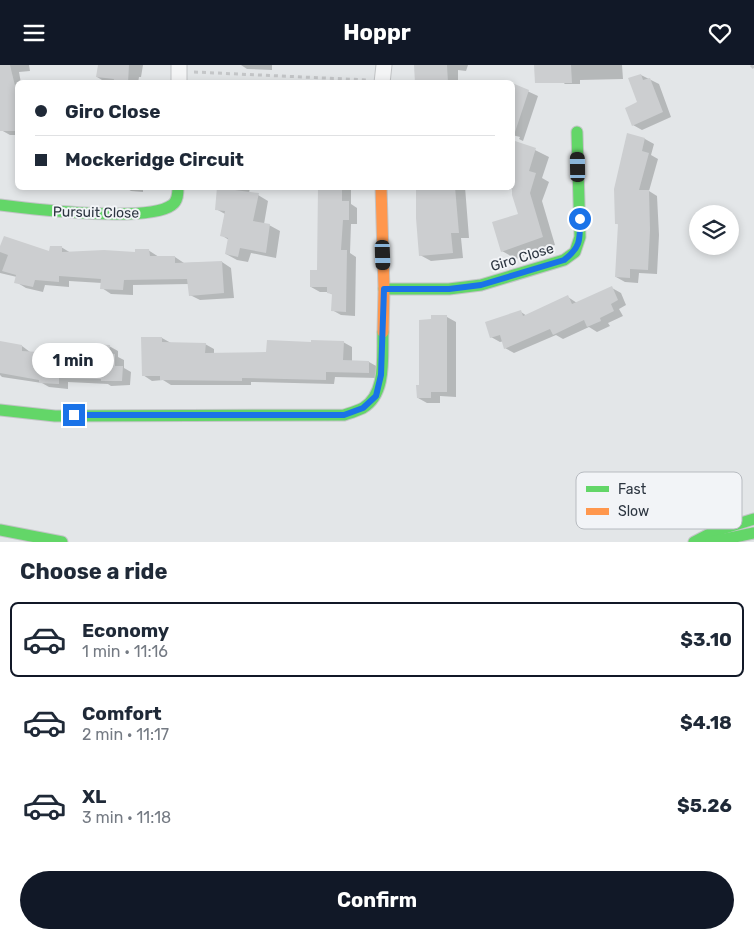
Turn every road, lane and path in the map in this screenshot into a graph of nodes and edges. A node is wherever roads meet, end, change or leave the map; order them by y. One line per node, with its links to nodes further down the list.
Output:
1 (384, 65): 6 (street)
2 (751, 65): 3 (path)
3 (754, 68)
4 (179, 73): 5 (path)
5 (352, 80)
6 (377, 80)
7 (577, 132): 11 (main road, Giro Close)
8 (178, 190): 10 (main road, Pursuit Close)
9 (381, 190): 11 (main road)
10 (0, 205)
11 (384, 289): 12 (main road)
12 (0, 410)
13 (754, 519): 14 (main road)
14 (742, 523)
15 (721, 529): 19 (main road)
16 (0, 530): 18 (main road)
17 (754, 533): 20 (main road)
18 (62, 541)
19 (694, 541)
20 (711, 541)

